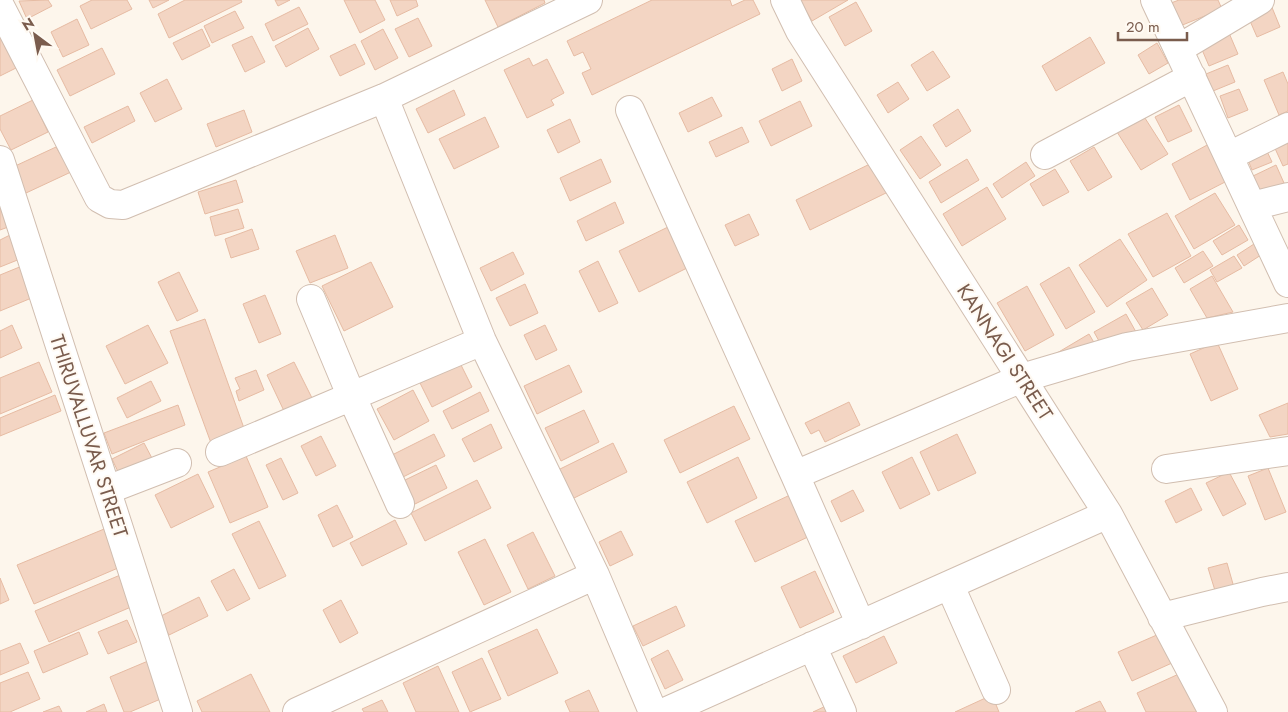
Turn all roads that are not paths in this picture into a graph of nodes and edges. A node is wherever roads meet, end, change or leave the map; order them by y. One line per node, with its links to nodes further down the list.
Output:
1 (588, 0): 8 (street)
2 (785, 0): 20 (street, KANNAGI STREET)
3 (1155, 0): 6 (street)
4 (1260, 0): 6 (street)
5 (0, 6): 8 (street)
6 (1178, 49): 7 (street)
7 (1192, 77): 11 (street); 12 (street)
8 (384, 98): 19 (street)
9 (630, 110): 26 (street)
10 (1288, 127): 12 (street)
11 (1045, 155)
12 (1229, 156): 15 (street)
13 (0, 160): 27 (street, THIRUVALLUVAR STREET)
14 (1288, 197): 15 (street)
15 (1252, 206): 16 (street)
16 (1288, 283)
17 (311, 299): 21 (street)
18 (1288, 318): 20 (street)
19 (482, 341): 21 (street); 30 (street)
20 (1022, 378): 26 (street); 29 (street, KANNAGI STREET)
21 (351, 395): 23 (street); 28 (street)
22 (1288, 451): 25 (street)
23 (220, 452)
24 (177, 462): 27 (street)
25 (1166, 469)
26 (795, 475): 34 (street)
27 (107, 490): 38 (street, THIRUVALLUVAR STREET)
28 (400, 504)
29 (1108, 514): 31 (street); 33 (street, KANNAGI STREET)
30 (594, 575): 37 (street); 40 (street)
31 (950, 586): 34 (street); 36 (street)
32 (1288, 587): 33 (street)
33 (1162, 617): 43 (street, KANNAGI STREET)
34 (861, 625): 35 (street)
35 (812, 646): 41 (street); 42 (street)
36 (996, 690)
37 (337, 703): 39 (street)
38 (178, 712)
39 (297, 712)
40 (653, 712)
41 (665, 712)
42 (842, 712)
43 (1213, 712)

